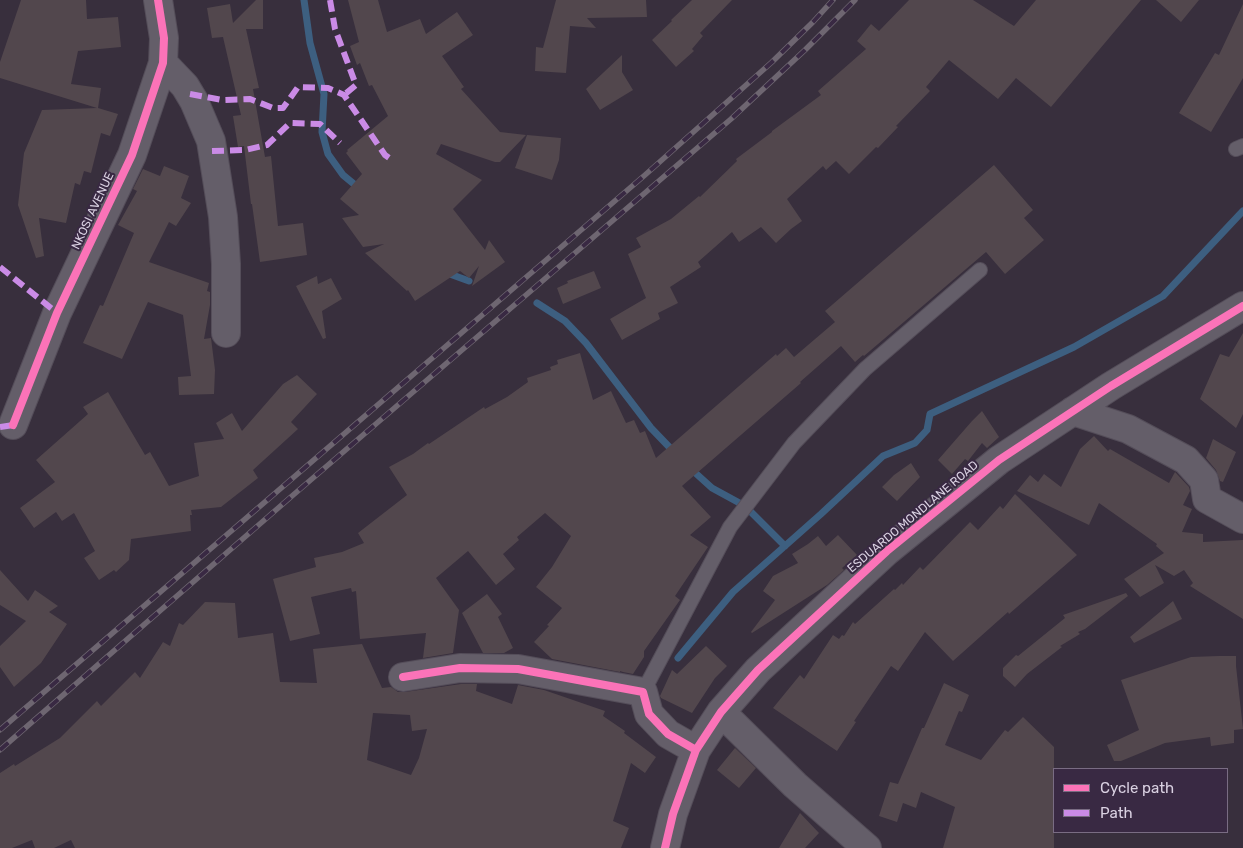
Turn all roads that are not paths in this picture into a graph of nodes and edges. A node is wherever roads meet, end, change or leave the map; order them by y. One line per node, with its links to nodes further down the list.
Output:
1 (158, 0): 2 (street, NKOSI AVENUE)
2 (163, 63): 5 (street); 7 (street, NKOSI AVENUE)
3 (980, 270): 10 (lane)
4 (1243, 306): 6 (street, ESDUARDO MONDLANE ROAD)
5 (226, 333)
6 (1074, 411): 8 (street); 11 (street, ESDUARDO MONDLANE ROAD)
7 (14, 425)
8 (1243, 519)
9 (403, 677): 10 (street)
10 (643, 692): 12 (street)
11 (721, 712): 12 (street, ESDUARDO MONDLANE ROAD); 14 (street)
12 (696, 750): 13 (street, ESDUARDO MONDLANE ROAD)
13 (665, 848)
14 (867, 848)

